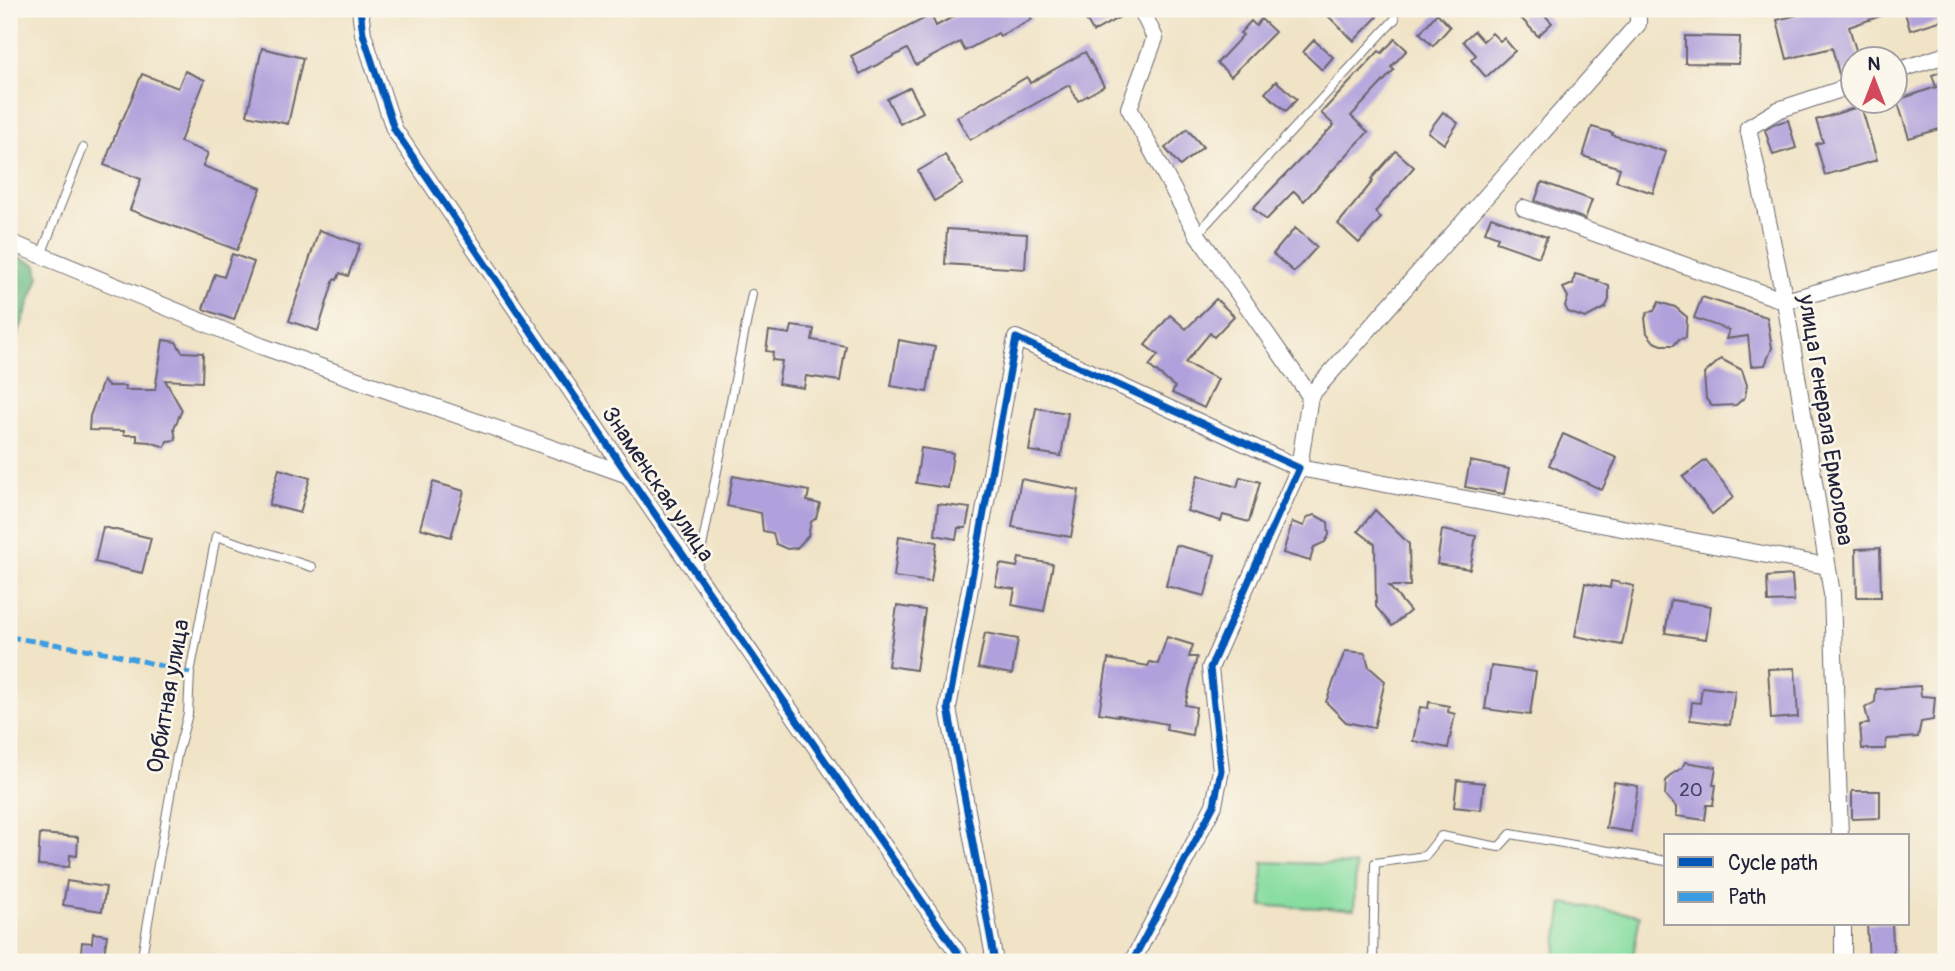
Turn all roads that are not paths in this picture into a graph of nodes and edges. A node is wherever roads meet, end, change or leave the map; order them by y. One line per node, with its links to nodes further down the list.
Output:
1 (360, 9): 20 (street, Знаменская улица)
2 (916, 9): 3 (lane)
3 (923, 9)
4 (1142, 9): 12 (street)
5 (1637, 9): 18 (street)
6 (1395, 19): 12 (lane)
7 (1946, 55): 8 (street)
8 (1910, 66)
9 (1840, 89): 17 (street, улица Генерала Ермолова)
10 (83, 148): 14 (lane)
11 (1524, 208): 17 (street)
12 (1197, 234): 18 (street)
13 (9, 242): 14 (street)
14 (41, 255): 20 (street)
15 (1946, 257): 17 (street)
16 (752, 294): 23 (lane)
17 (1784, 301): 21 (street, улица Генерала Ермолова)
18 (1310, 396): 19 (street)
19 (1299, 468): 21 (street); 29 (street); 30 (street)
20 (628, 475): 23 (street, Знаменская улица)
21 (1828, 566): 24 (street, улица Генерала Ермолова)
22 (312, 567): 27 (lane, Орбитная улица)
23 (697, 575): 28 (street, Знаменская улица)
24 (1840, 834)
25 (1664, 861): 31 (lane)
26 (1843, 926): 32 (street)
27 (141, 962)
28 (964, 962)
29 (995, 962)
30 (1132, 962)
31 (1373, 962)
32 (1843, 962)

